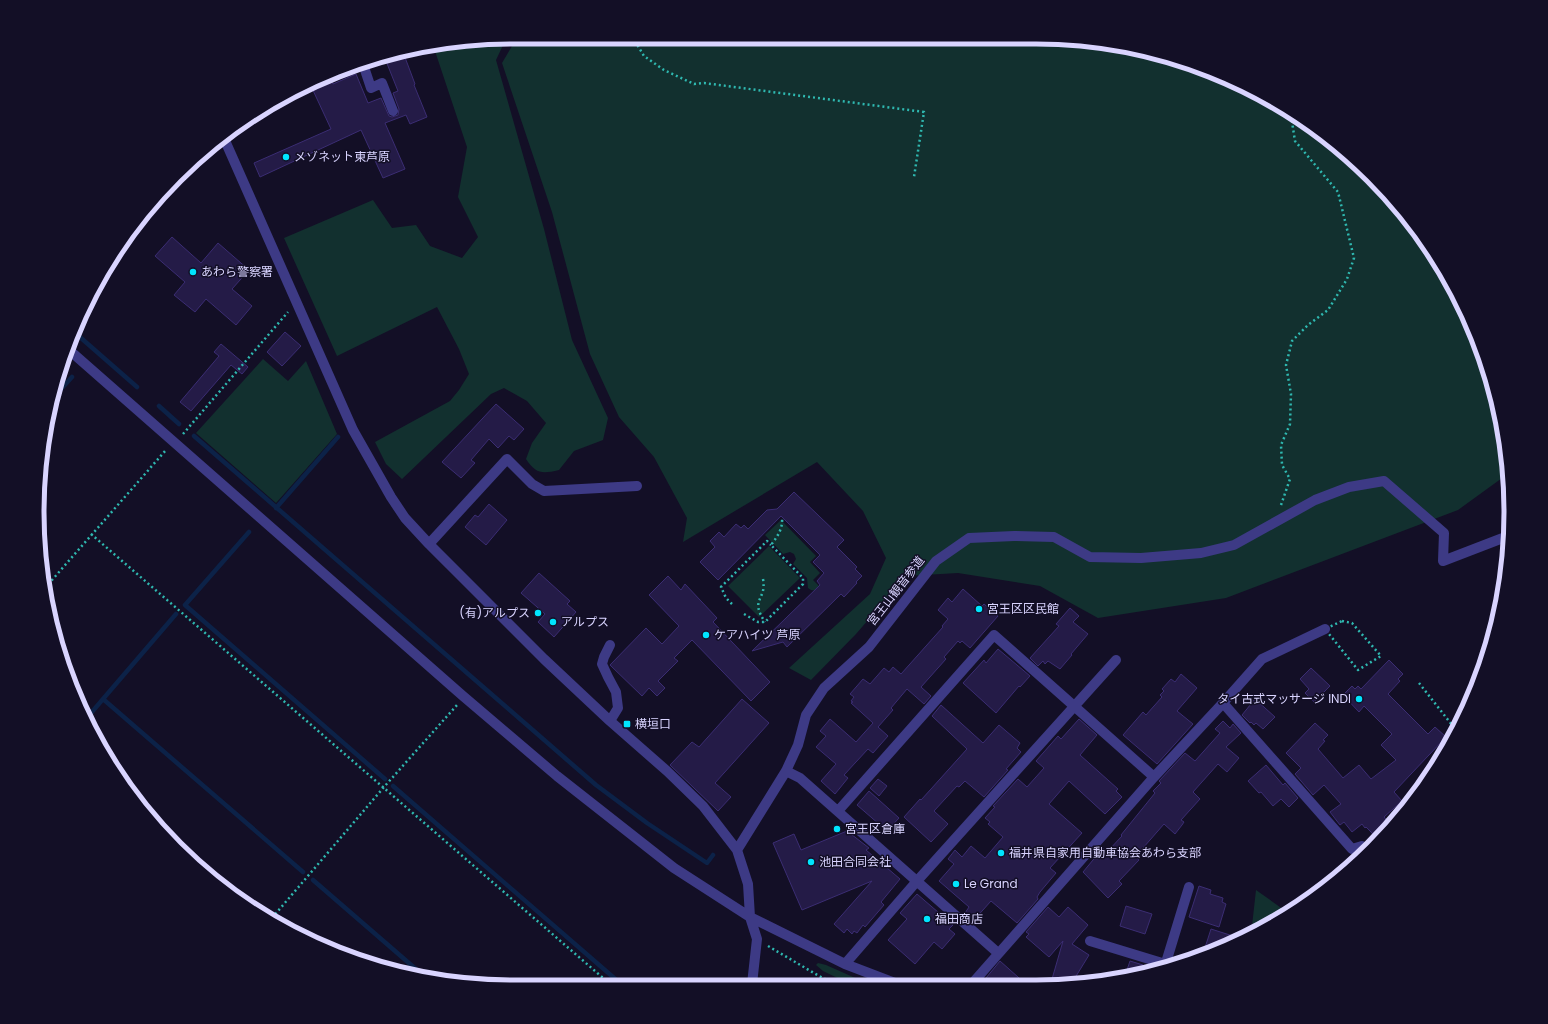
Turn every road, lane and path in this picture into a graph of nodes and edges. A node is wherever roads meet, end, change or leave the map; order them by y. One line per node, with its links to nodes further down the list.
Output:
1 (637, 44): 6 (path)
2 (364, 68): 3 (street)
3 (393, 111)
4 (1293, 121): 12 (path)
5 (226, 142): 7 (street)
6 (914, 177)
7 (297, 302): 9 (path); 15 (street)
8 (72, 353): 9 (street)
9 (174, 442): 13 (path); 26 (street)
10 (637, 486): 15 (street)
11 (782, 518): 16 (path)
12 (1274, 522): 14 (street, 宮王山観音参道); 31 (street, 宮王山観音参道)
13 (91, 534): 18 (path); 33 (path)
14 (1503, 538)
15 (429, 544): 29 (street)
16 (771, 545): 19 (path); 21 (path)
17 (763, 579): 21 (path)
18 (50, 583)
19 (732, 604)
20 (744, 614): 21 (path)
21 (765, 622)
22 (1325, 628): 22 (path); 27 (street)
23 (610, 644): 29 (street)
24 (1116, 660): 28 (street)
25 (1420, 683): 30 (path)
26 (463, 696): 33 (path); 40 (street)
27 (1223, 704): 32 (street); 35 (street)
28 (1075, 706): 32 (street); 34 (street); 37 (street)
29 (610, 721): 36 (street)
30 (1452, 725)
31 (786, 771): 34 (street); 36 (street, 宮王山観音参道)
32 (1154, 777): 43 (street)
33 (384, 787): 39 (path); 47 (path)
34 (838, 811): 37 (street)
35 (1363, 847)
36 (737, 850): 40 (street)
37 (917, 881): 43 (street); 46 (street)
38 (1189, 887): 44 (street)
39 (275, 915)
40 (750, 917): 41 (street); 46 (street)
41 (757, 939): 48 (street); 49 (path)
42 (1090, 941): 45 (street)
43 (998, 953): 51 (street)
44 (1169, 960)
45 (1159, 963)
46 (845, 964): 50 (street)
47 (605, 980)
48 (752, 980)
49 (827, 980)
50 (887, 980)
51 (975, 980)

